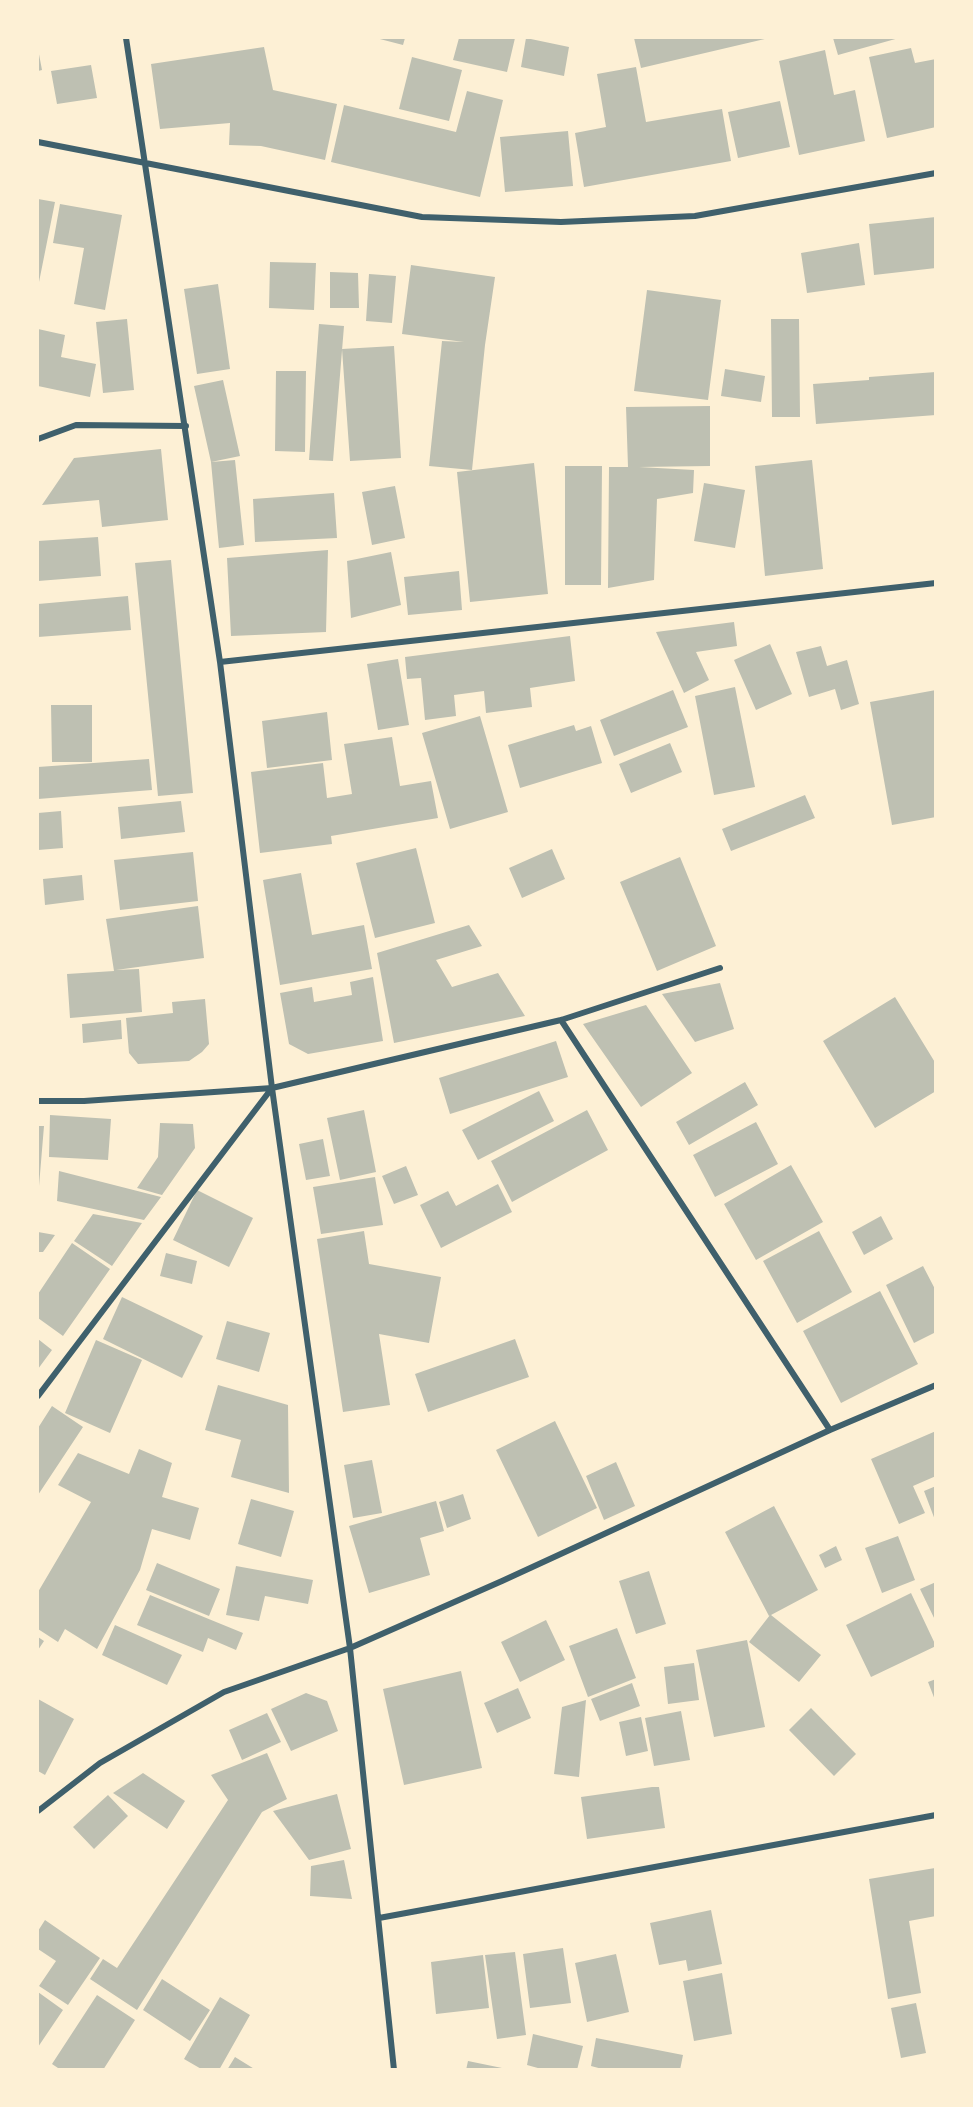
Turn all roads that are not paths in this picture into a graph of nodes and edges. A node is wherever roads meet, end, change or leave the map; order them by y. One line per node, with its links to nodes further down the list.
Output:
1 (126, 38): 3 (street)
2 (38, 142): 3 (street)
3 (145, 164): 4 (street); 5 (street)
4 (936, 173)
5 (186, 426): 6 (street); 8 (street)
6 (38, 439)
7 (936, 583): 8 (street)
8 (220, 662): 11 (street)
9 (720, 968): 10 (street)
10 (561, 1020): 11 (street); 15 (street)
11 (272, 1088): 12 (street); 14 (street); 16 (street)
12 (38, 1101)
13 (936, 1385): 15 (street)
14 (38, 1396)
15 (830, 1430): 16 (street)
16 (350, 1648): 17 (street); 19 (street)
17 (38, 1811)
18 (936, 1815): 19 (street)
19 (379, 1918): 20 (street)
20 (394, 2070)

